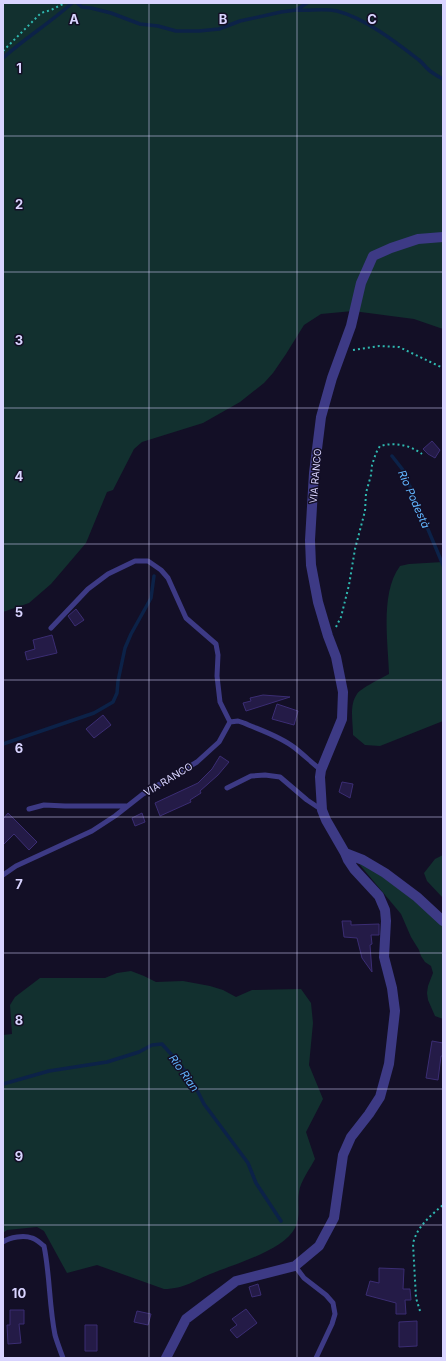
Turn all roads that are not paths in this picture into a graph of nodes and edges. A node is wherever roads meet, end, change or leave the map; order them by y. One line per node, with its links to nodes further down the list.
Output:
1 (443, 237): 4 (street, VIA RANCO)
2 (51, 628): 3 (lane)
3 (230, 722): 4 (lane); 6 (lane, VIA RANCO)
4 (322, 770): 8 (street, VIA RANCO)
5 (227, 788): 8 (lane)
6 (126, 806): 7 (lane); 10 (lane, VIA RANCO)
7 (29, 809)
8 (322, 810): 9 (street, VIA RANCO)
9 (346, 853): 11 (street); 13 (street, VIA RANCO)
10 (3, 875)
11 (443, 921)
12 (3, 1242): 14 (lane)
13 (296, 1266): 15 (street); 16 (lane)
14 (63, 1358)
15 (166, 1358)
16 (316, 1358)

